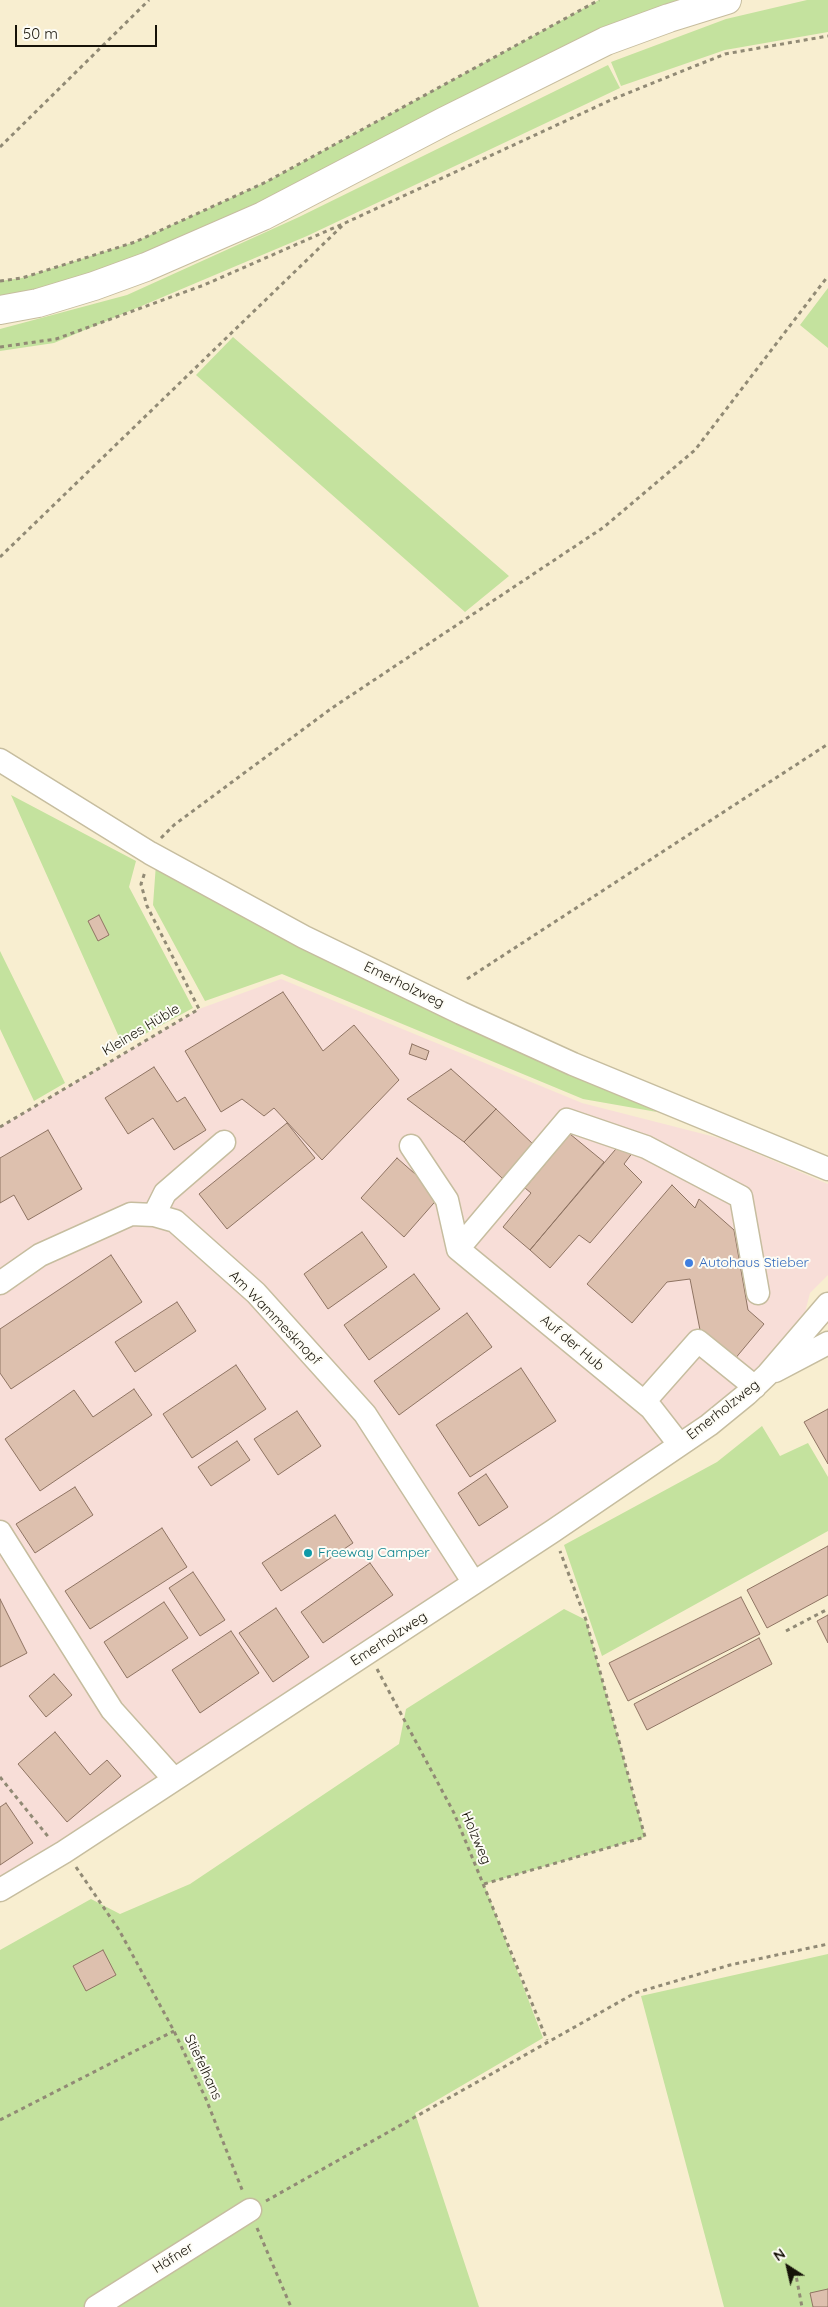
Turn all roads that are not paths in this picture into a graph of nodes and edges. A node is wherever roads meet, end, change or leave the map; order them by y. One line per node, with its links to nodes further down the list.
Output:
1 (727, 0): 2 (main road)
2 (0, 310)
3 (0, 760): 6 (street, Emerholzweg)
4 (224, 1142): 7 (street)
5 (411, 1146): 8 (street)
6 (828, 1169)
7 (154, 1215): 9 (street, Am Wammesknopf); 17 (street, Am Wammesknopf)
8 (458, 1249): 10 (street); 14 (street, Auf der Hub)
9 (0, 1283)
10 (758, 1293)
11 (828, 1304): 13 (street, Emerholzweg)
12 (828, 1343): 13 (street, Emerholzweg)
13 (761, 1381): 14 (street); 15 (street, Emerholzweg)
14 (644, 1402): 15 (street, Auf der Hub)
15 (679, 1444): 17 (street, Emerholzweg)
16 (0, 1532): 18 (street)
17 (474, 1583): 18 (street, Emerholzweg)
18 (174, 1780): 19 (street, Emerholzweg)
19 (0, 1890)
20 (250, 2210): 21 (street, Häfner)
21 (96, 2307)

